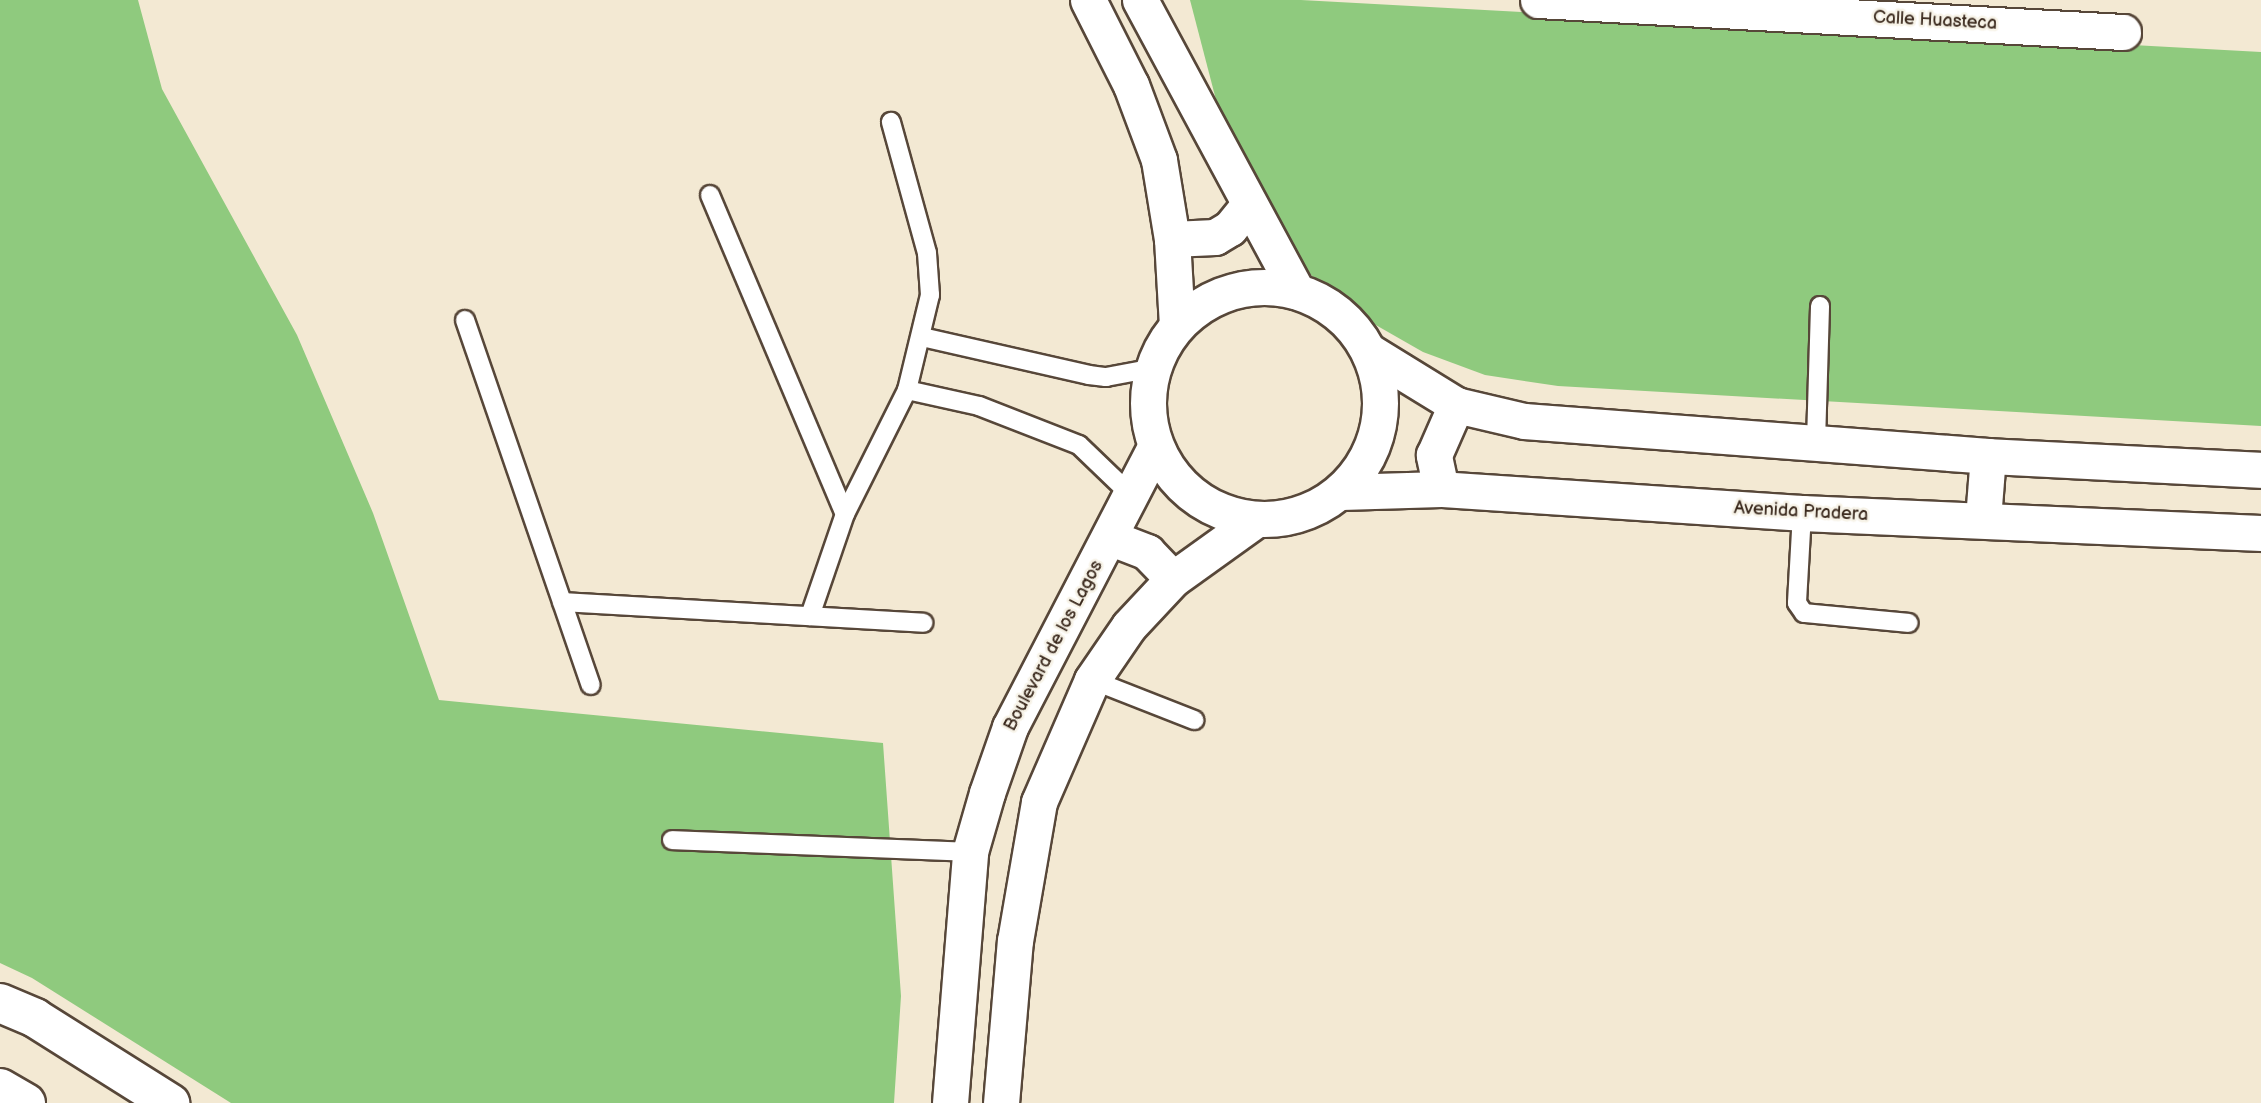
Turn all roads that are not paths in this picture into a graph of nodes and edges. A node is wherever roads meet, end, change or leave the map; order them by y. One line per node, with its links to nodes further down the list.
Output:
1 (1088, 0): 10 (street)
2 (1140, 0): 9 (street)
3 (1538, 0): 4 (street, Calle Huasteca)
4 (1636, 2): 5 (street, Calle Huasteca)
5 (1997, 12): 6 (street, Calle Huasteca)
6 (2123, 32)
7 (891, 122): 15 (lane)
8 (710, 195): 28 (lane)
9 (1248, 206): 10 (street); 11 (street)
10 (1172, 239): 14 (street)
11 (1297, 291): 14 (street); 16 (street)
12 (1819, 306): 20 (lane)
13 (465, 320): 34 (lane)
14 (1177, 325): 17 (street)
15 (922, 337): 17 (lane); 18 (lane)
16 (1370, 352): 19 (street); 25 (street)
17 (1154, 368): 21 (street)
18 (907, 390): 26 (lane); 28 (lane)
19 (1456, 405): 20 (street); 24 (street)
20 (1816, 442): 22 (street)
21 (1155, 447): 26 (street, Boulevard de los Lagos); 30 (street)
22 (1988, 456): 23 (street); 29 (street)
23 (2261, 470)
24 (1441, 489): 25 (street, Avenida Pradera); 27 (street, Avenida Pradera)
25 (1341, 492): 30 (street)
26 (1132, 496): 32 (street, Boulevard de los Lagos)
27 (1802, 513): 29 (street, Avenida Pradera); 37 (lane)
28 (845, 514): 35 (lane)
29 (1983, 519): 31 (street, Avenida Pradera)
30 (1254, 521): 33 (street)
31 (2261, 533)
32 (1111, 538): 33 (street); 42 (street, Boulevard de los Lagos)
33 (1172, 579): 38 (street)
34 (562, 601): 35 (lane); 39 (lane)
35 (810, 616): 36 (lane)
36 (923, 623)
37 (1909, 623)
38 (1092, 680): 40 (lane); 48 (street)
39 (591, 685)
40 (1194, 720)
41 (672, 840): 42 (lane)
42 (970, 852): 47 (street, Boulevard de los Lagos)
43 (0, 1003): 46 (main road)
44 (0, 1088): 45 (main road)
45 (26, 1103)
46 (170, 1103)
47 (950, 1103)
48 (1001, 1103)

